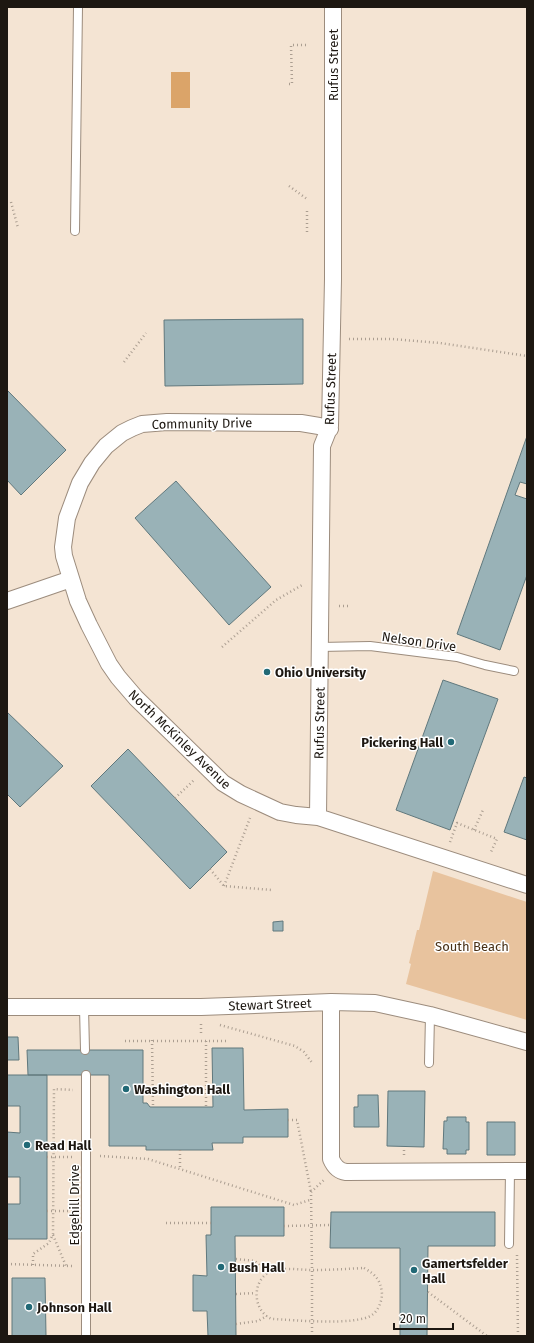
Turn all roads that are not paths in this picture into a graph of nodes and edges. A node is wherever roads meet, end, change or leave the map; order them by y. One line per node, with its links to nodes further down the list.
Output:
1 (78, 7): 3 (lane)
2 (334, 7): 4 (street, Rufus Street)
3 (75, 231)
4 (330, 429): 5 (street, Community Drive); 7 (street, Rufus Street)
5 (71, 579): 6 (street); 9 (street, North McKinley Avenue)
6 (7, 601)
7 (320, 647): 8 (lane, Nelson Drive); 9 (street, Rufus Street)
8 (514, 671)
9 (318, 817): 10 (street, North McKinley Avenue)
10 (527, 885)
11 (331, 1002): 13 (street, Stewart Street); 14 (street, Stewart Street); 19 (street)
12 (7, 1007): 13 (street, Stewart Street)
13 (84, 1007): 16 (lane)
14 (430, 1015): 15 (street, Stewart Street); 17 (lane)
15 (527, 1042)
16 (85, 1050)
17 (429, 1063)
18 (86, 1075): 22 (lane, Edgehill Drive)
19 (510, 1171): 20 (street); 21 (lane)
20 (527, 1171)
21 (509, 1244)
22 (86, 1336)

